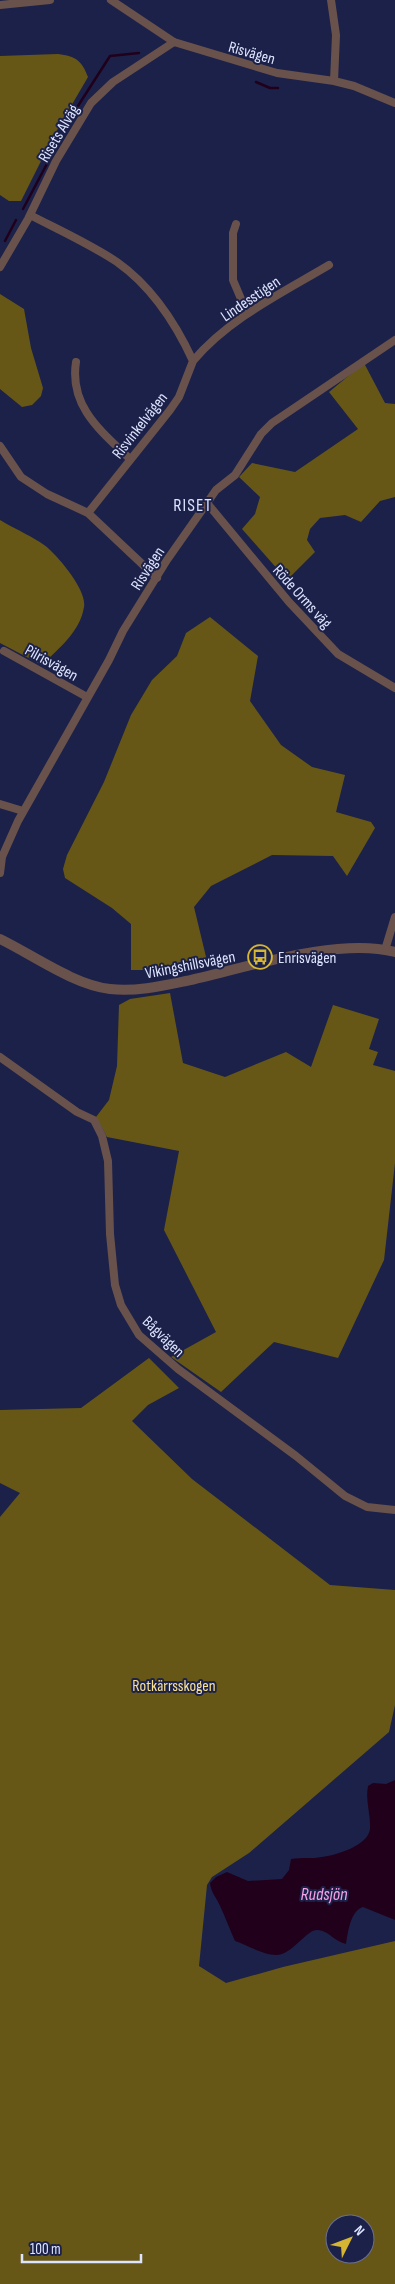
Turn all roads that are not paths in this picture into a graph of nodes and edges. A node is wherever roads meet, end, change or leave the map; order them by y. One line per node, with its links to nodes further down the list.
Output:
1 (50, 0): 4 (street)
2 (112, 0): 5 (street, Risvägen)
3 (331, 0): 6 (street)
4 (0, 5)
5 (174, 42): 6 (street, Risvägen); 8 (street, Risets Alväg)
6 (334, 81): 7 (street, Risvägen)
7 (395, 103)
8 (30, 215): 11 (street, Risets Alväg); 14 (street)
9 (236, 224): 12 (street)
10 (329, 265): 12 (street, Lindesstigen)
11 (0, 268)
12 (247, 314): 14 (street, Lindesstigen)
13 (395, 340): 18 (street, Risvägen)
14 (192, 361): 17 (street, Risvinkelvägen)
15 (76, 362): 17 (street)
16 (0, 446): 19 (street)
17 (130, 459): 19 (street, Risvinkelvägen)
18 (207, 503): 20 (street, Risvägen); 22 (street, Röde Orms väg)
19 (88, 513): 20 (street)
20 (157, 578): 23 (street, Risvägen)
21 (4, 651): 23 (street, Pilrisvägen)
22 (395, 688)
23 (87, 697): 25 (street, Risvägen)
24 (0, 804): 25 (street)
25 (23, 811): 26 (street, Risvägen)
26 (0, 873)
27 (395, 917): 29 (street)
28 (0, 939): 29 (street, Vikingshillsvägen)
29 (390, 951)
30 (0, 1057): 31 (street, Bågvägen)
31 (395, 1510)

